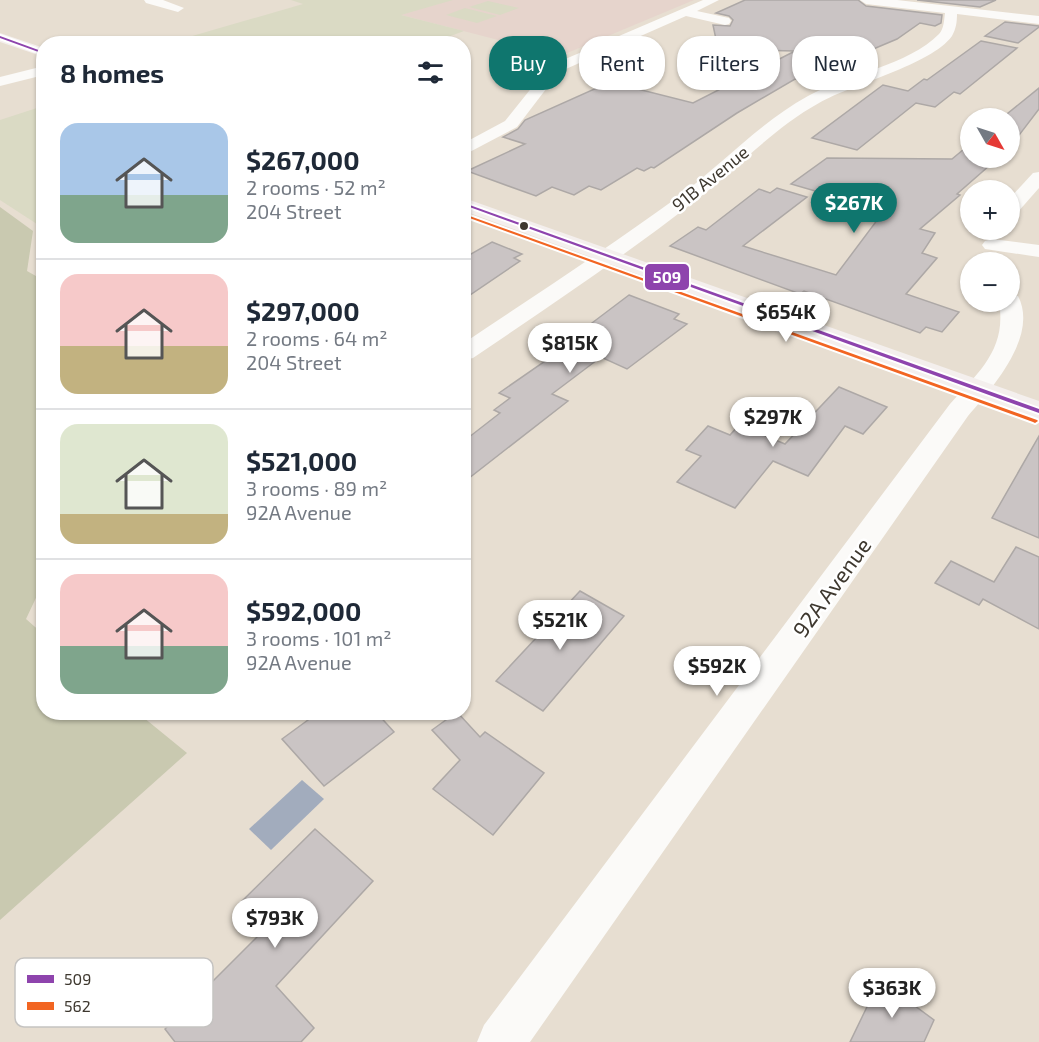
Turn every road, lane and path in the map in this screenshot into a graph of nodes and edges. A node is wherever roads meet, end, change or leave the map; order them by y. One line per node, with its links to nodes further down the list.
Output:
1 (150, 0): 4 (street)
2 (713, 0): 6 (street)
3 (866, 0): 5 (street)
4 (178, 8)
5 (951, 11): 7 (street); 19 (street, 91B Avenue)
6 (683, 12): 8 (street); 13 (street)
7 (1039, 20)
8 (725, 21)
9 (0, 38): 10 (street)
10 (36, 50)
11 (36, 72): 12 (street)
12 (0, 82)
13 (471, 146)
14 (1039, 177): 15 (street)
15 (1020, 198)
16 (471, 207): 19 (street)
17 (994, 246): 18 (street)
18 (1039, 251)
19 (608, 256): 21 (street, 91B Avenue); 22 (street)
20 (1011, 312): 22 (street, 92A Avenue)
21 (471, 348)
22 (978, 389): 23 (street); 24 (street, 92A Avenue)
23 (1039, 411)
24 (501, 1042)

